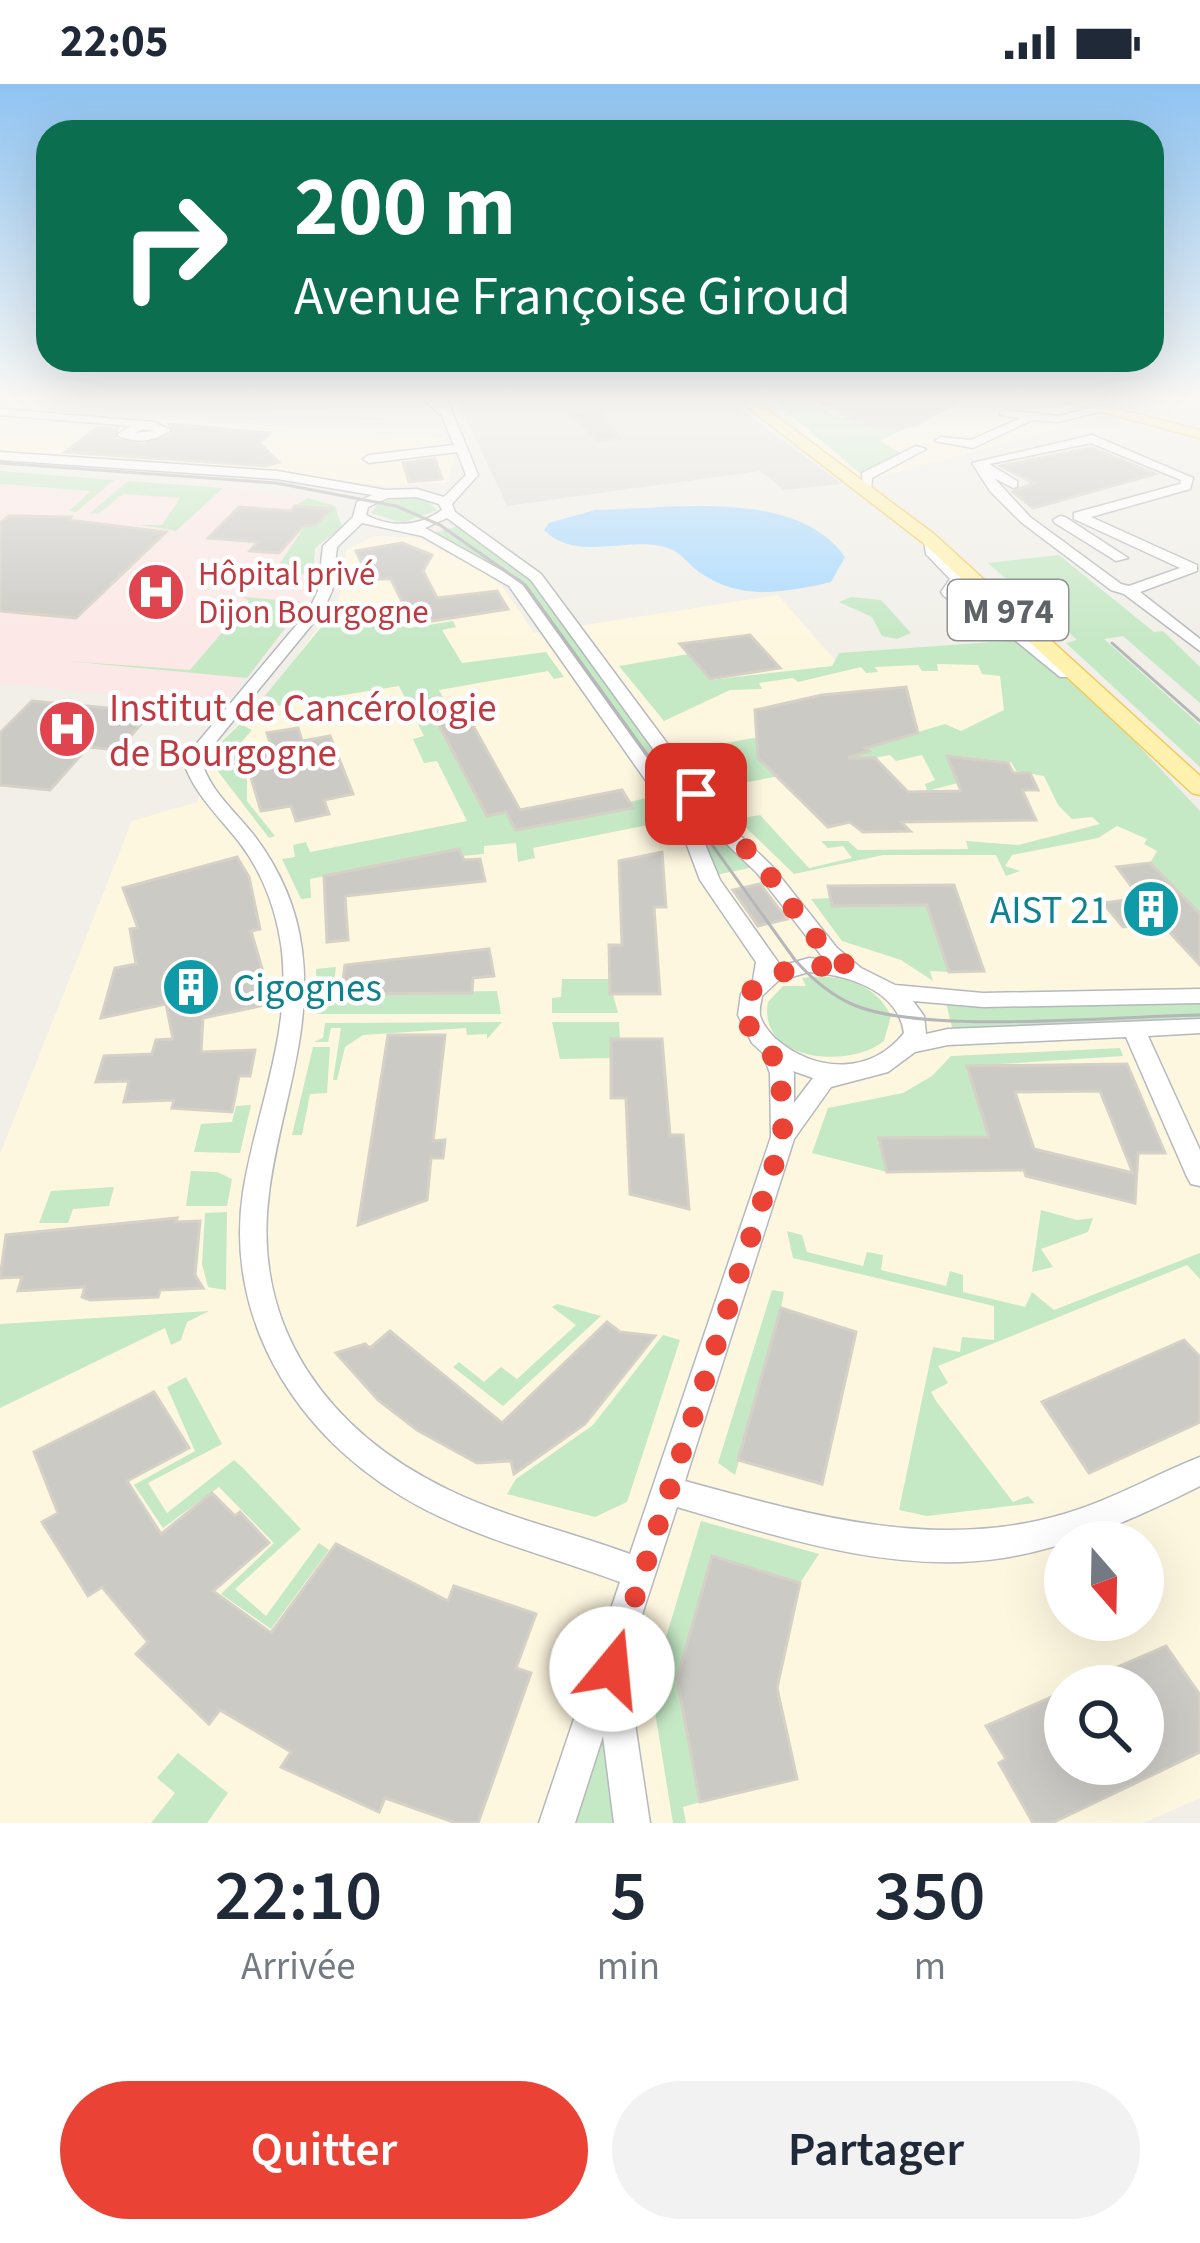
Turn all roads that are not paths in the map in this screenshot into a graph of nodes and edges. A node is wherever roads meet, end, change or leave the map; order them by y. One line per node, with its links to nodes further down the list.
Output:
1 (182, 480): 15 (street)
2 (307, 480): 12 (street)
3 (458, 480): 13 (street)
4 (470, 480): 14 (street)
5 (858, 480): 11 (main road, M 974)
6 (866, 480): 11 (street)
7 (988, 480): 22 (street)
8 (1004, 480): 10 (street)
9 (1188, 480): 19 (street)
10 (1013, 484)
11 (867, 487): 25 (main road, M 974)
12 (386, 494): 13 (street); 15 (street)
13 (423, 494): 14 (street)
14 (447, 508): 17 (street); 26 (street)
15 (361, 511): 17 (street); 18 (street)
16 (1060, 520): 20 (street)
17 (399, 527): 18 (street); 27 (street)
18 (331, 549): 39 (street)
19 (1151, 549): 20 (street); 21 (street)
20 (1121, 558): 22 (street)
21 (1196, 566): 23 (street)
22 (1091, 567): 23 (street)
23 (1129, 591): 24 (street)
24 (1200, 646)
25 (1196, 780)
26 (851, 968): 27 (street); 28 (street)
27 (764, 980): 33 (street)
28 (895, 992): 29 (street); 32 (street)
29 (1200, 996)
30 (1133, 1028): 31 (street); 32 (street); 36 (street)
31 (1199, 1028)
32 (906, 1046): 34 (street)
33 (772, 1054): 34 (street); 35 (street)
34 (843, 1073): 35 (street)
35 (783, 1137): 38 (street)
36 (1200, 1178)
37 (1200, 1472): 38 (street)
38 (669, 1491): 39 (street)
39 (641, 1574): 40 (street)
40 (612, 1669): 41 (street); 42 (street)
41 (557, 1823)
42 (632, 1823)

